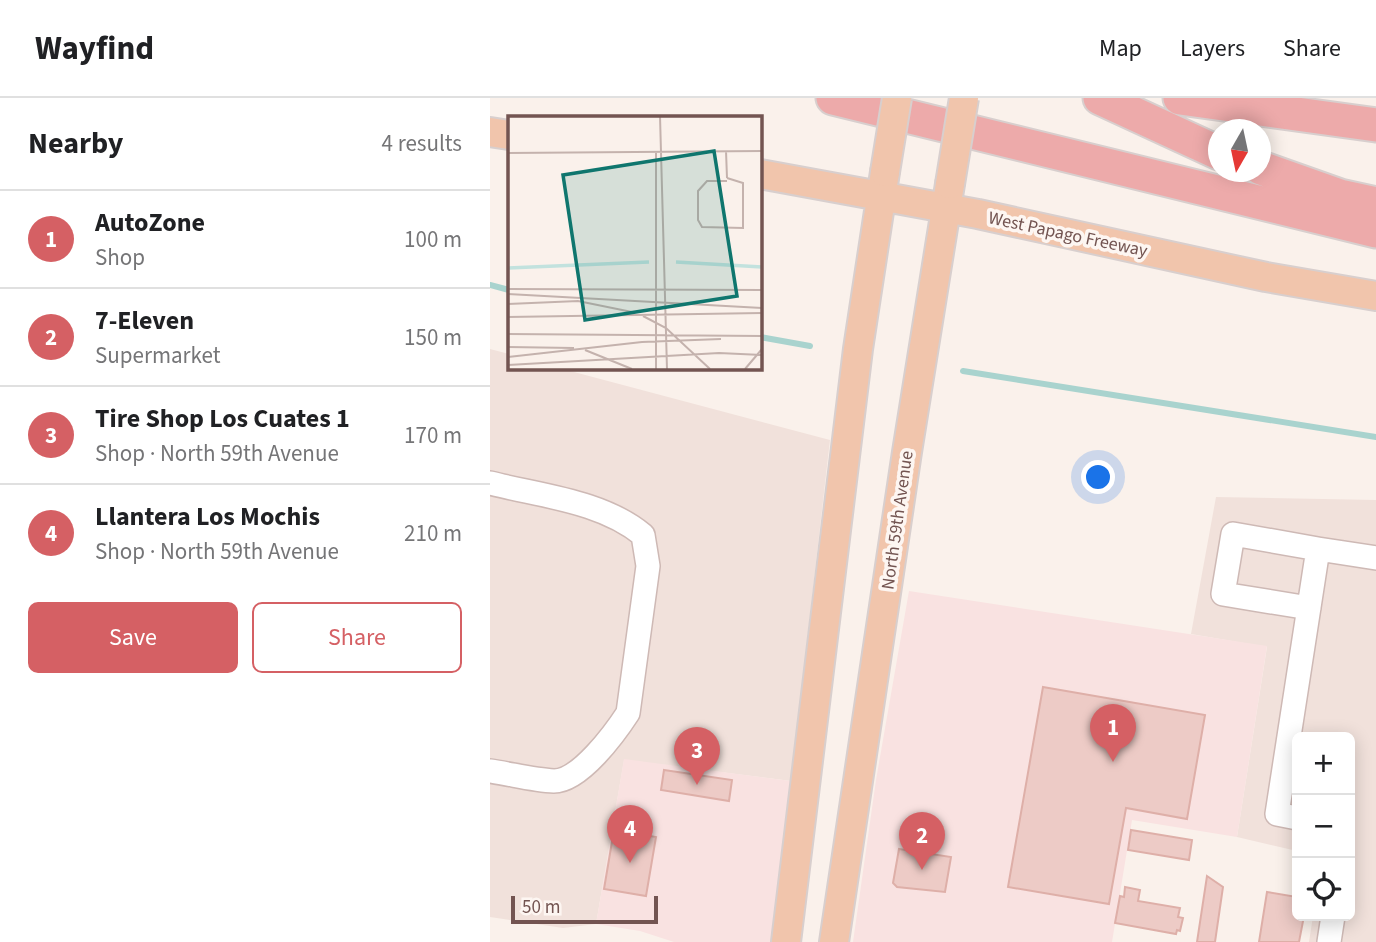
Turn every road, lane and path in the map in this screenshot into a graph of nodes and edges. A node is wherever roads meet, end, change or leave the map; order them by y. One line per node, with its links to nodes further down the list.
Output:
1 (832, 98): 15 (highway)
2 (897, 98): 12 (main road, bridge)
3 (964, 98): 13 (main road, North 59th Avenue, bridge)
4 (1100, 98): 9 (highway)
5 (1180, 98): 6 (highway)
6 (1376, 125)
7 (490, 132): 8 (main road)
8 (508, 135)
9 (1208, 148)
10 (1271, 172): 14 (highway)
11 (761, 174): 12 (main road, West Papago Freeway)
12 (883, 185): 13 (main road, West Papago Freeway); 24 (main road)
13 (948, 196): 16 (main road, West Papago Freeway); 25 (main road, North 59th Avenue)
14 (1376, 204)
15 (1376, 231)
16 (1376, 296)
17 (490, 483): 21 (street)
18 (1318, 549): 19 (street); 20 (street); 20 (street)
19 (1376, 558)
20 (1309, 608): 22 (street)
21 (490, 771)
22 (1292, 817)
23 (1332, 921): 26 (street)
24 (786, 942)
25 (834, 942)
26 (1329, 942)

